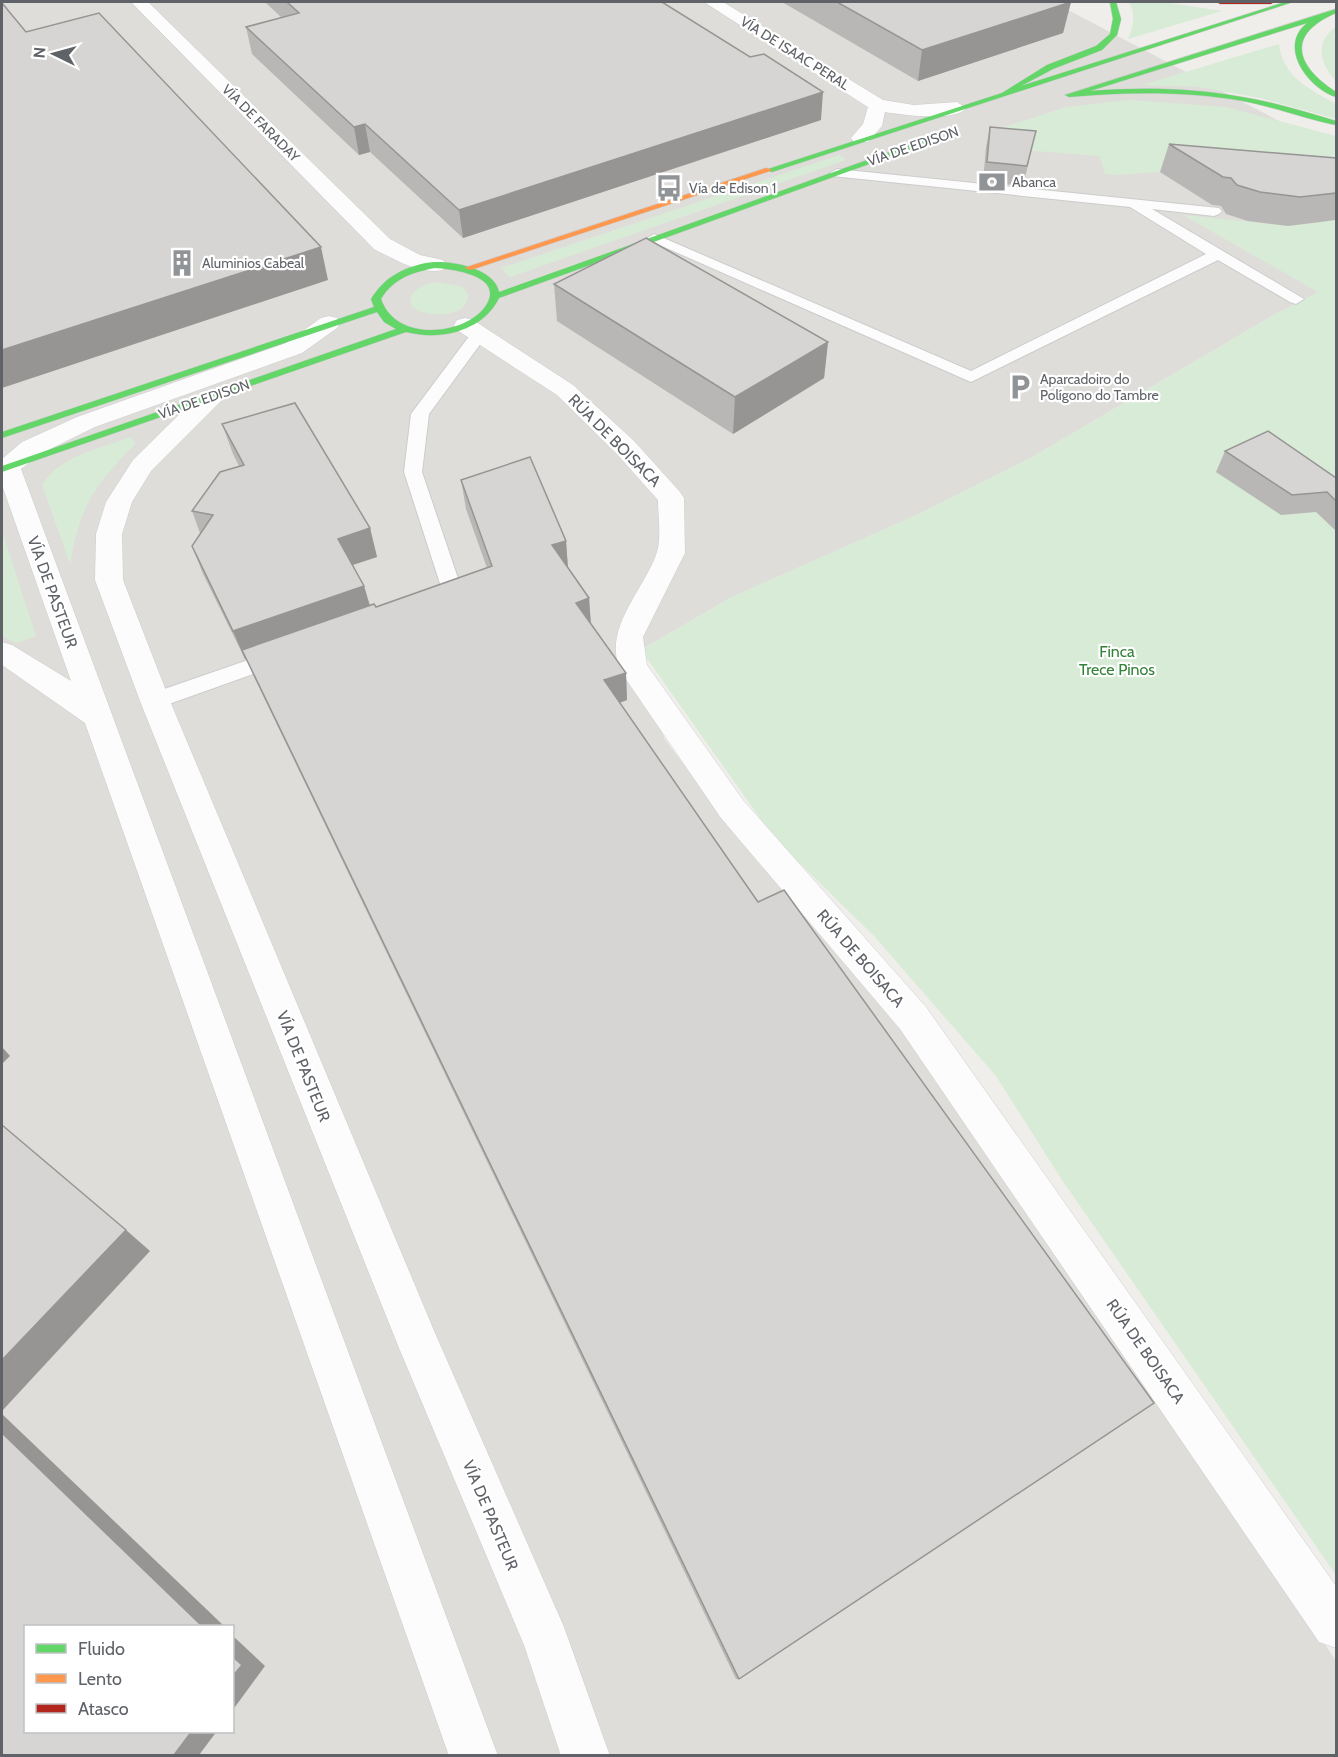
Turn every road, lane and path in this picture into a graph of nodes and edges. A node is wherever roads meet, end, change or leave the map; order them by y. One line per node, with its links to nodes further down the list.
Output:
1 (139, 2): 20 (street, VÍA DE FARADAY)
2 (712, 2): 11 (street, VÍA DE ISAAC PERAL)
3 (1113, 2): 9 (main road)
4 (1220, 2): 5 (main road)
5 (1271, 2)
6 (1290, 2): 9 (main road, VÍA DE EDISON)
7 (1336, 11): 8 (main road)
8 (1314, 19): 10 (main road); 13 (main road)
9 (1005, 92): 12 (main road, VÍA DE EDISON)
10 (1336, 95)
11 (878, 105): 12 (street, VÍA DE ISAAC PERAL); 14 (street)
12 (957, 108): 14 (main road, VÍA DE EDISON)
13 (1336, 123)
14 (861, 138): 23 (main road, VÍA DE EDISON)
15 (936, 138): 16 (main road, VÍA DE EDISON)
16 (837, 173): 17 (lane); 19 (main road, VÍA DE EDISON)
17 (1129, 202): 18 (lane); 21 (lane)
18 (1214, 211)
19 (654, 239): 21 (lane); 25 (main road, VÍA DE EDISON)
20 (382, 244): 22 (street, VÍA DE FARADAY); 24 (street, VÍA DE FARADAY)
21 (1218, 254): 26 (lane)
22 (435, 265): 23 (main road); 24 (main road)
23 (468, 268): 25 (main road)
24 (389, 280): 27 (main road)
25 (495, 296): 30 (main road)
26 (1296, 299)
27 (377, 309): 28 (main road, VÍA DE EDISON); 29 (main road)
28 (329, 323): 32 (main road, VÍA DE EDISON); 32 (street)
29 (406, 329): 30 (main road); 31 (main road, VÍA DE EDISON)
30 (472, 330): 33 (lane); 38 (street, RÚA DE BOISACA)
31 (211, 397): 32 (main road, VÍA DE EDISON); 36 (street, VÍA DE PASTEUR)
32 (4, 457): 37 (street, VÍA DE PASTEUR)
33 (421, 608)
34 (299, 651): 36 (lane)
35 (2, 652): 37 (street)
36 (155, 701): 40 (street, VÍA DE PASTEUR)
37 (99, 717): 39 (street, VÍA DE PASTEUR)
38 (1336, 1625)
39 (474, 1755)
40 (586, 1755)

